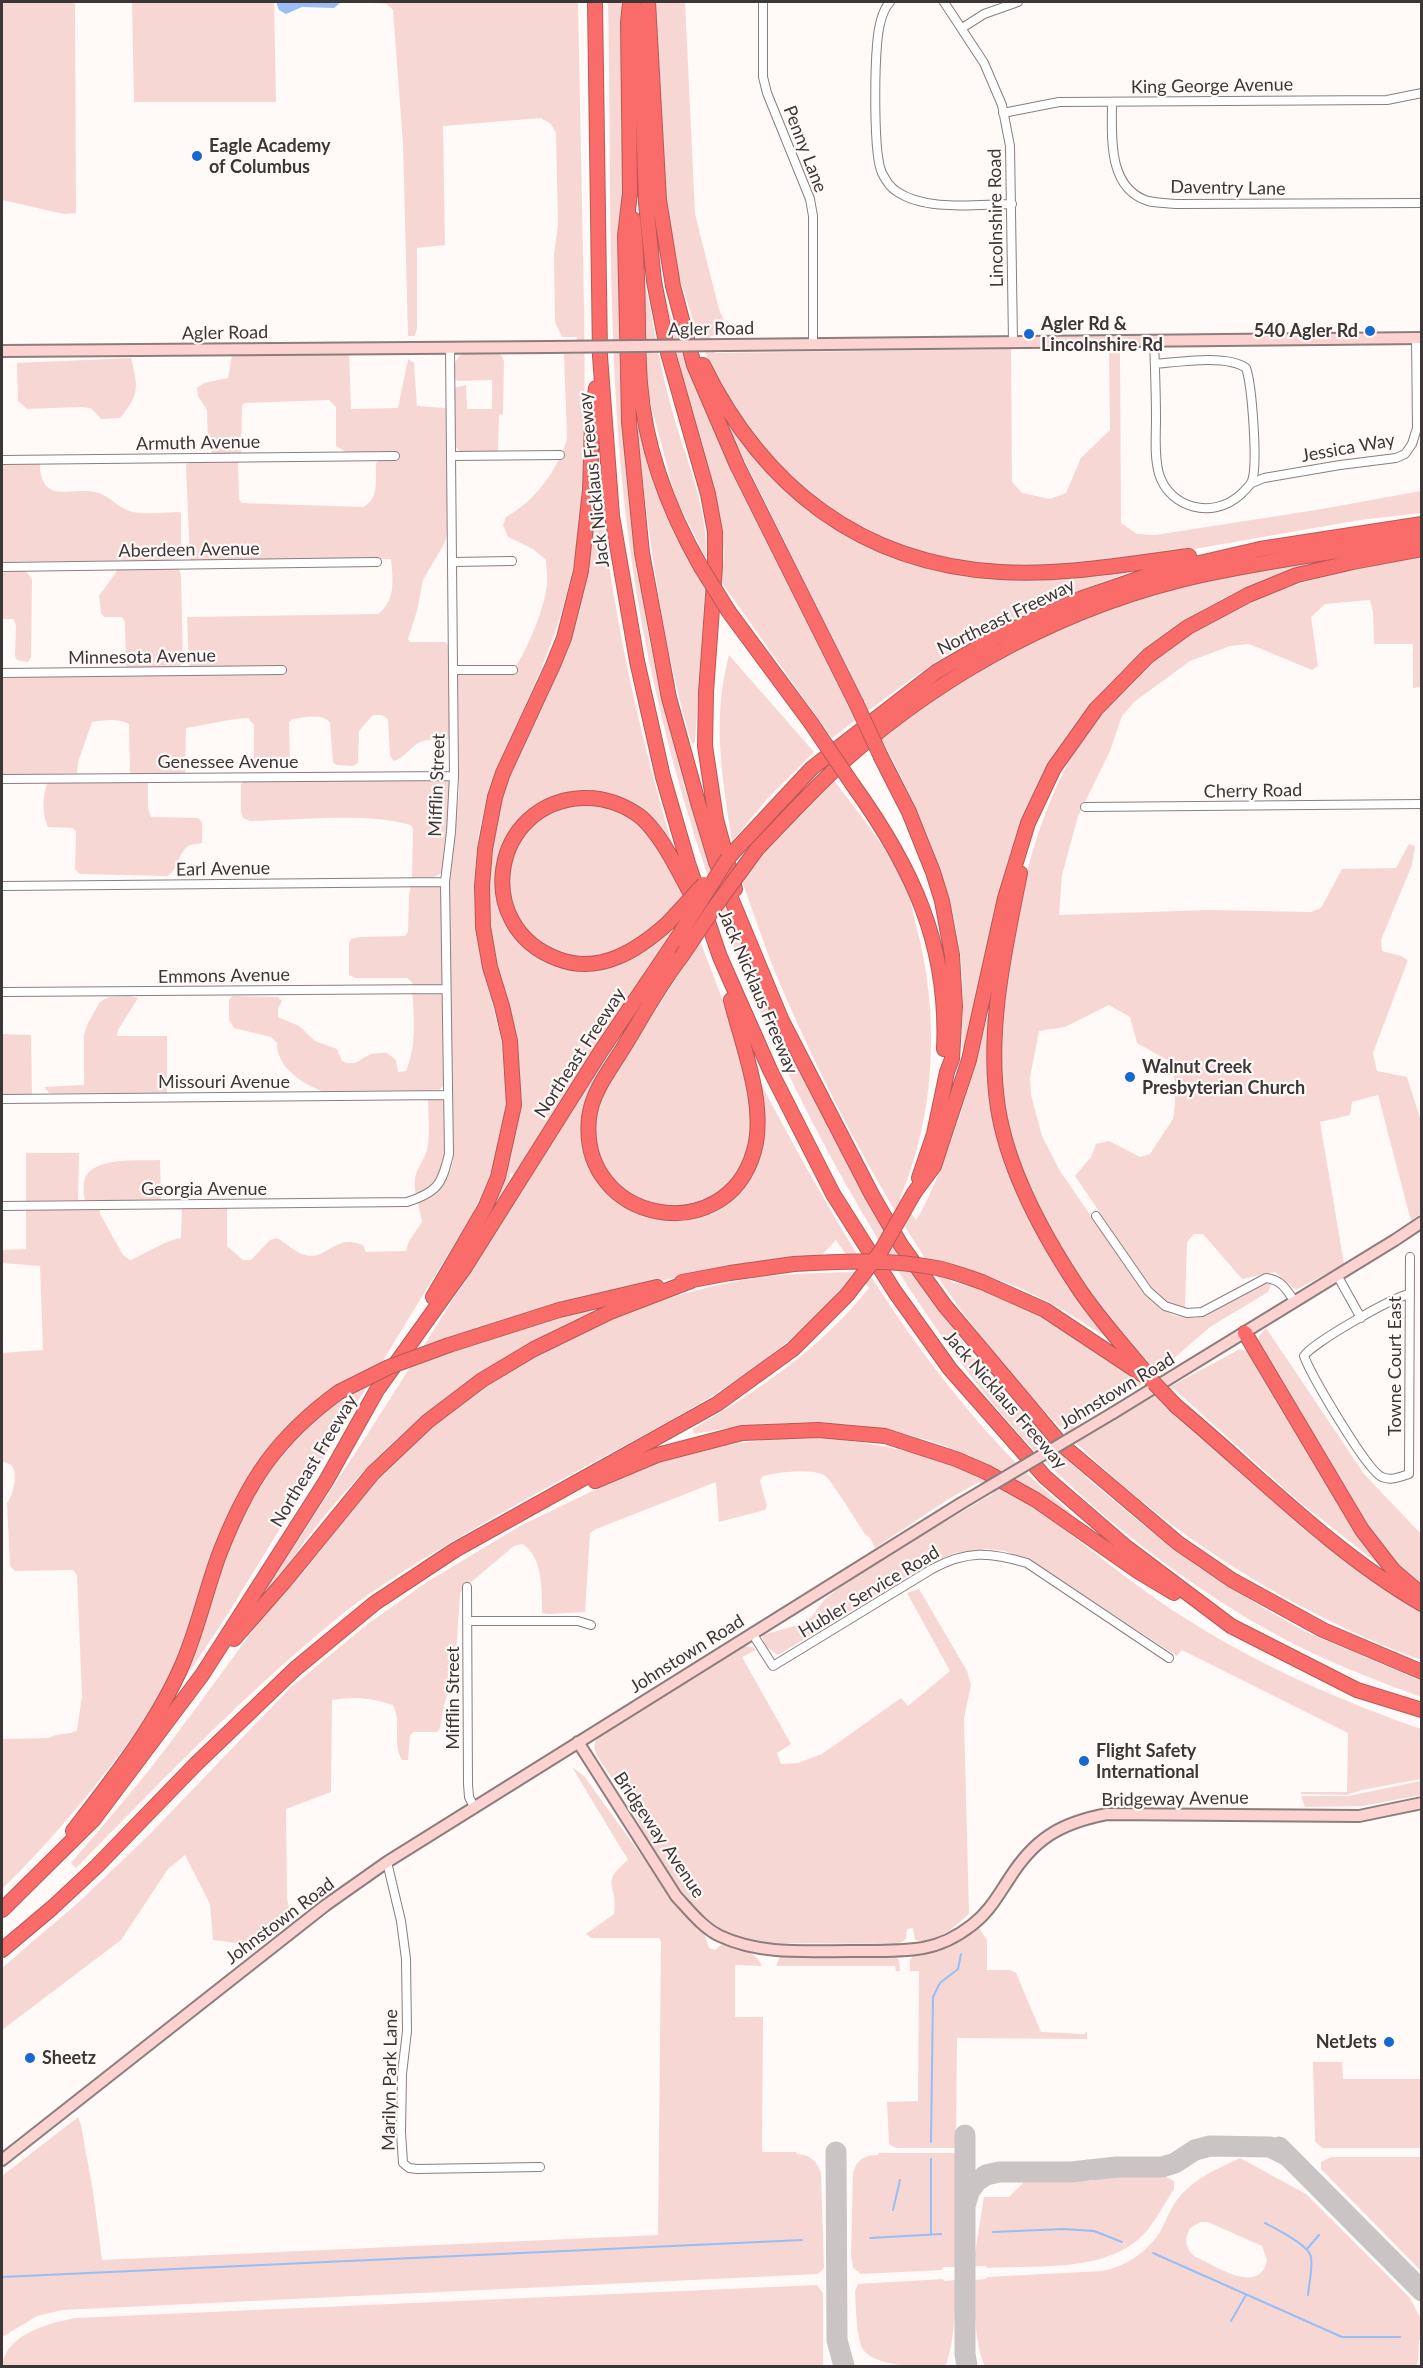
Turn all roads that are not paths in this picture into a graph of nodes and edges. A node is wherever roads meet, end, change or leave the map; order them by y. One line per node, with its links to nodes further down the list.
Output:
1 (595, 2): 22 (highway, Jack Nicklaus Freeway)
2 (631, 2): 12 (highway, Jack Nicklaus Freeway); 49 (highway)
3 (648, 2): 15 (highway)
4 (763, 2): 19 (street, Penny Lane)
5 (890, 2): 14 (street)
6 (944, 2): 8 (street, Lincolnshire Road)
7 (1018, 2): 8 (street)
8 (962, 28): 11 (street, Lincolnshire Road)
9 (1422, 93): 10 (street, King George Avenue)
10 (1112, 102): 11 (street, King George Avenue); 13 (street, Daventry Lane)
11 (1004, 113): 14 (street, Lincolnshire Road)
12 (630, 193): 49 (highway, Jack Nicklaus Freeway); 54 (highway, bridge)
13 (1422, 203)
14 (1012, 204): 18 (street, Lincolnshire Road)
15 (684, 328): 31 (highway); 54 (highway, bridge)
16 (1419, 338): 17 (main road, Agler Road); 28 (street, Jessica Way)
17 (1154, 341): 18 (main road, Agler Road); 23 (street)
18 (1013, 342): 19 (main road, Agler Road)
19 (813, 344): 20 (main road, Agler Road, bridge)
20 (450, 348): 21 (main road, Agler Road); 26 (street, Mifflin Street)
21 (2, 351)
22 (600, 356): 50 (highway, Jack Nicklaus Freeway); 70 (highway)
23 (1155, 364): 28 (street); 28 (street)
24 (560, 455): 26 (street)
25 (395, 456): 27 (street, Armuth Avenue)
26 (451, 456): 35 (street, Mifflin Street)
27 (2, 460)
28 (1251, 483)
29 (1422, 524): 31 (highway, Northeast Freeway)
30 (1422, 538): 51 (highway, bridge)
31 (1260, 549): 46 (highway, Northeast Freeway)
32 (1422, 549): 45 (highway)
33 (512, 561): 35 (street)
34 (377, 562): 36 (street, Aberdeen Avenue)
35 (453, 562): 38 (street, Mifflin Street)
36 (2, 567)
37 (282, 670): 40 (street, Minnesota Avenue)
38 (454, 670): 39 (street); 41 (street, Mifflin Street)
39 (513, 670)
40 (2, 673)
41 (454, 776): 42 (street, Genessee Avenue); 47 (street, Mifflin Street)
42 (2, 779)
43 (1422, 804): 44 (street, Cherry Road)
44 (1085, 807)
45 (1028, 823): 57 (highway); 69 (highway)
46 (728, 858): 50 (highway, bridge); 70 (highway, Northeast Freeway, bridge)
47 (445, 882): 48 (street, Earl Avenue); 52 (street, Mifflin Street)
48 (2, 886)
49 (740, 917): 80 (highway, Jack Nicklaus Freeway)
50 (710, 928): 51 (highway, Jack Nicklaus Freeway)
51 (720, 957): 77 (highway, Jack Nicklaus Freeway)
52 (446, 989): 53 (street, Emmons Avenue); 55 (street, Mifflin Street)
53 (2, 993)
54 (947, 1072): 57 (highway)
55 (448, 1095): 56 (street, Missouri Avenue); 58 (street, Mifflin Street)
56 (2, 1099)
57 (914, 1193): 71 (highway, bridge)
58 (407, 1202): 59 (street, Georgia Avenue)
59 (2, 1206)
60 (1096, 1216): 66 (street)
61 (1422, 1222): 63 (main road, Johnstown Road)
62 (1410, 1257): 65 (street, Towne Court East)
63 (1337, 1275): 66 (main road, Johnstown Road); 67 (street)
64 (691, 1281): 69 (highway, bridge); 81 (highway); 87 (highway, bridge)
65 (1410, 1294): 67 (street); 67 (street, Towne Court East)
66 (1295, 1302): 68 (main road, Johnstown Road)
67 (1361, 1318)
68 (1245, 1333): 73 (highway); 78 (main road, Johnstown Road, bridge)
69 (1136, 1366): 74 (highway, bridge)
70 (377, 1389): 81 (highway, Northeast Freeway)
71 (527, 1511): 77 (highway); 89 (highway)
72 (467, 1587): 75 (street, Mifflin Street)
73 (1422, 1595)
74 (1422, 1604)
75 (468, 1621): 76 (street); 85 (street, Mifflin Street)
76 (591, 1625)
77 (1231, 1626): 82 (highway, Jack Nicklaus Freeway)
78 (752, 1633): 79 (street, Hubler Service Road); 83 (main road, Johnstown Road)
79 (1169, 1658)
80 (1422, 1672)
81 (202, 1675): 87 (highway, Northeast Freeway)
82 (1422, 1710)
83 (578, 1742): 84 (main road, Bridgeway Avenue); 85 (main road, Johnstown Road)
84 (1422, 1803)
85 (474, 1807): 86 (main road, Johnstown Road)
86 (387, 1862): 90 (main road, Johnstown Road); 91 (street, Marilyn Park Lane)
87 (36, 1877): 88 (highway, Northeast Freeway)
88 (2, 1910)
89 (2, 1950)
90 (2, 2160)
91 (540, 2167)

